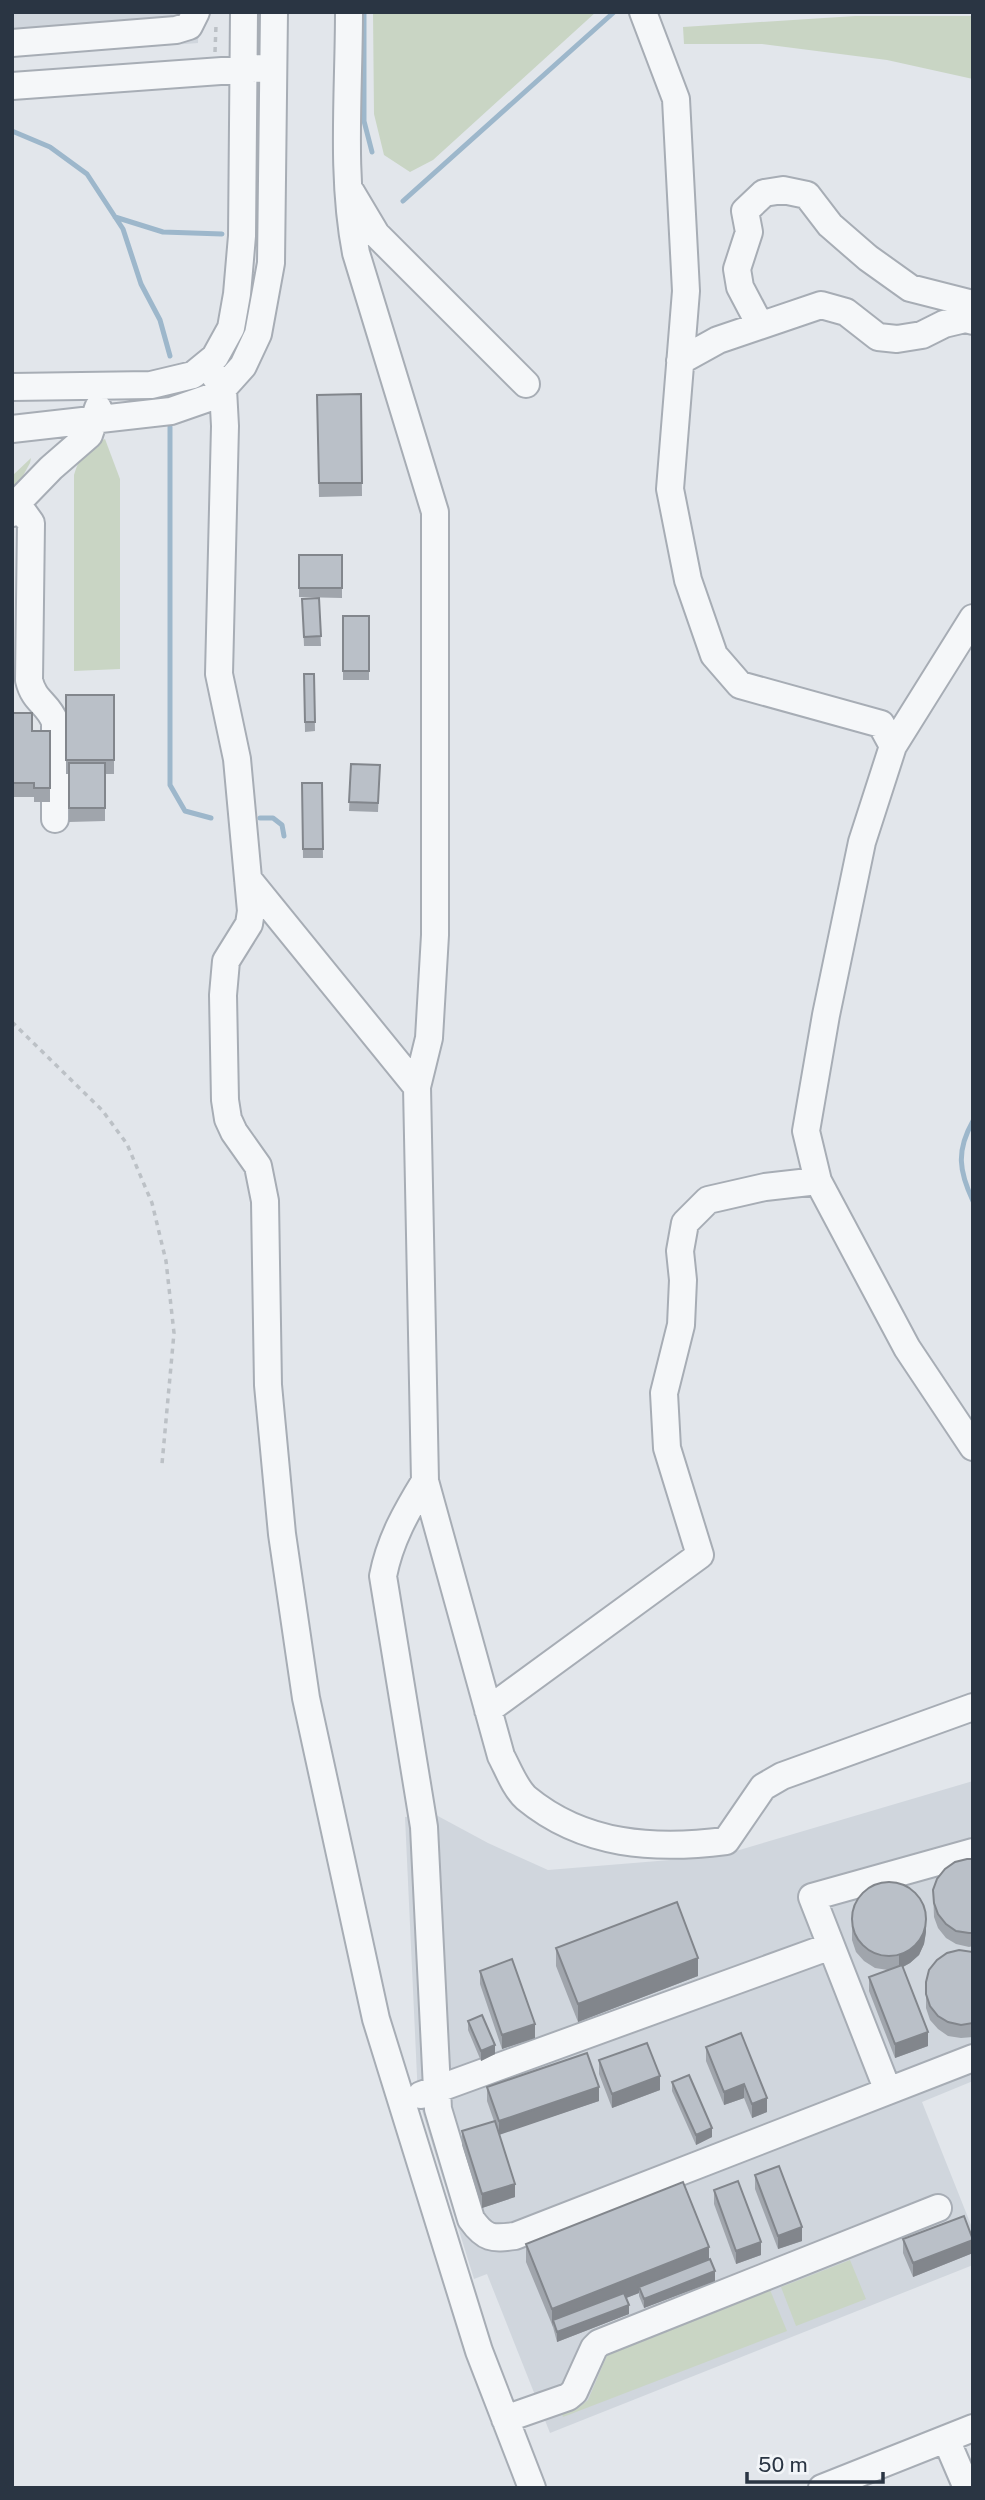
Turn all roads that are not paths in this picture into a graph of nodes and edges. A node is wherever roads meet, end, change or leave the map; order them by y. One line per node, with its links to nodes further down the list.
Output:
1 (244, 12): 8 (lane)
2 (274, 12): 7 (lane)
3 (349, 12): 10 (lane)
4 (643, 12): 14 (lane)
5 (206, 18): 6 (lane)
6 (12, 43)
7 (275, 68): 8 (lane); 20 (lane)
8 (245, 70): 9 (lane); 15 (lane)
9 (12, 86)
10 (348, 187): 17 (lane); 28 (lane)
11 (973, 304): 13 (lane)
12 (973, 321): 13 (lane)
13 (760, 325): 14 (lane)
14 (680, 362): 25 (lane)
15 (207, 364): 18 (lane); 20 (lane)
16 (12, 371): 18 (lane)
17 (526, 384)
18 (105, 386): 19 (lane); 21 (lane)
19 (12, 387)
20 (223, 388): 21 (lane); 27 (lane)
21 (95, 419): 22 (lane); 23 (lane)
22 (12, 429)
23 (15, 509): 26 (lane)
24 (973, 618): 25 (lane)
25 (893, 746): 29 (lane)
26 (55, 819)
27 (247, 878): 28 (lane); 39 (lane)
28 (417, 1087): 31 (lane)
29 (818, 1181): 30 (lane); 33 (lane)
30 (973, 1447)
31 (425, 1481): 33 (lane); 37 (lane)
32 (973, 1707): 33 (lane)
33 (488, 1710)
34 (973, 1852): 35 (lane)
35 (831, 1946): 37 (lane); 38 (lane)
36 (973, 2058): 38 (lane)
37 (438, 2089): 38 (lane); 39 (lane)
38 (888, 2091)
39 (401, 2102): 41 (lane)
40 (938, 2208): 41 (lane)
41 (505, 2419): 44 (lane)
42 (973, 2428): 43 (lane)
43 (946, 2439): 45 (lane); 46 (lane)
44 (532, 2488)
45 (822, 2488)
46 (967, 2488)

